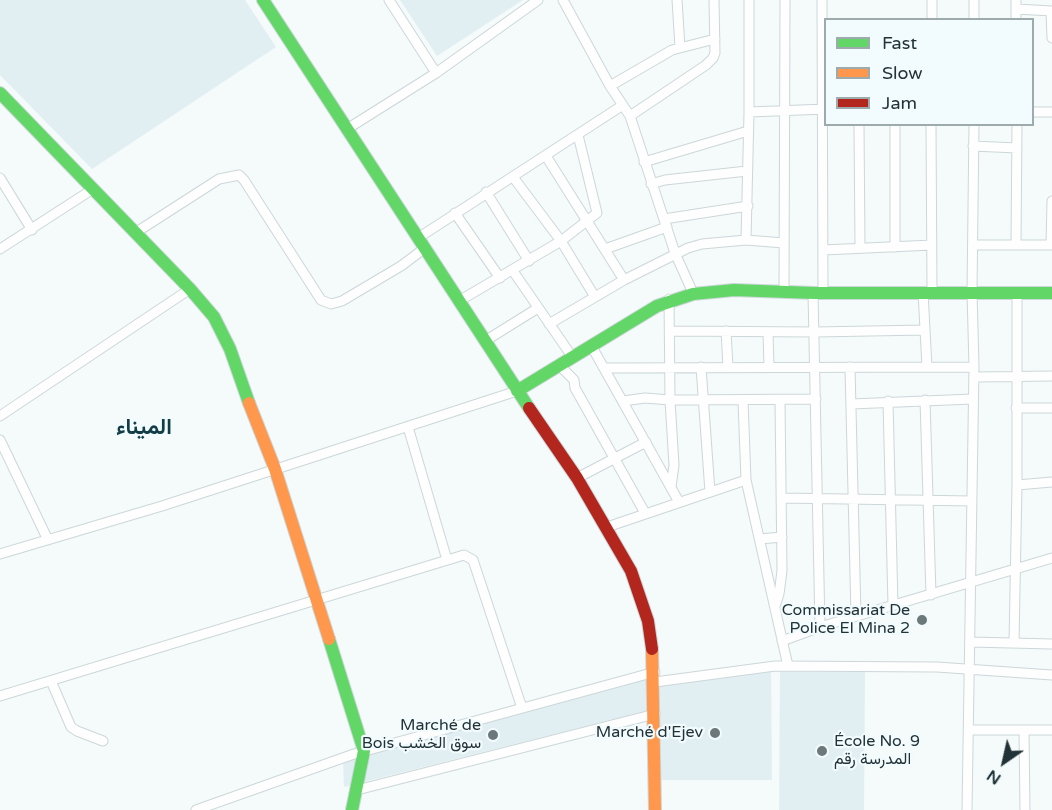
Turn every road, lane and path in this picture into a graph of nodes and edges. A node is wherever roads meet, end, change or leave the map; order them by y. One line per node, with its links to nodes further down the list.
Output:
1 (263, 0): 34 (street)
2 (389, 0): 19 (street)
3 (538, 0): 19 (street)
4 (563, 0): 20 (street)
5 (677, 0): 18 (street)
6 (714, 0): 17 (street)
7 (749, 0): 25 (street)
8 (785, 0): 24 (street)
9 (822, 0): 23 (street)
10 (932, 0): 14 (street)
11 (974, 0): 15 (street)
12 (1016, 10): 13 (street)
13 (1052, 11): 16 (street)
14 (932, 18)
15 (974, 18)
16 (1052, 38)
17 (715, 39): 18 (street); 28 (street)
18 (680, 47): 20 (street)
19 (436, 73): 34 (street)
20 (610, 86): 22 (street)
21 (0, 93): 45 (street)
22 (623, 105): 28 (street); 36 (street)
23 (824, 109): 24 (street); 66 (street)
24 (786, 111): 25 (street); 57 (street)
25 (749, 112): 35 (street)
26 (1034, 112): 27 (street)
27 (1052, 112)
28 (630, 116): 40 (street)
29 (859, 126): 63 (street)
30 (895, 126): 62 (street)
31 (931, 126): 58 (street)
32 (974, 126): 37 (street)
33 (1017, 126): 38 (street)
34 (347, 129): 56 (street)
35 (748, 131): 40 (street); 41 (street)
36 (578, 135): 39 (street); 50 (street)
37 (973, 146): 38 (street); 59 (street)
38 (1017, 148): 60 (street)
39 (546, 156): 42 (street); 50 (street)
40 (644, 162): 44 (street)
41 (747, 171): 44 (street); 48 (street)
42 (513, 177): 46 (street); 55 (street)
43 (0, 178): 52 (street)
44 (651, 184): 51 (street)
45 (93, 189): 52 (street); 53 (street)
46 (486, 192): 49 (street); 68 (street)
47 (1052, 201): 61 (street)
48 (748, 206): 51 (street); 54 (street)
49 (455, 213): 56 (street); 70 (street)
50 (587, 221): 55 (street); 65 (street)
51 (665, 223): 65 (street); 67 (street)
52 (32, 230): 64 (street)
53 (135, 233): 56 (street); 72 (street)
54 (746, 240): 57 (street); 67 (street)
55 (561, 241): 68 (street); 80 (street)
56 (421, 243): 82 (street)
57 (784, 243): 73 (street)
58 (932, 245): 62 (street); 74 (street)
59 (973, 245): 60 (street); 75 (street)
60 (1016, 245): 61 (street)
61 (1052, 245)
62 (895, 247): 63 (street)
63 (860, 248): 66 (street)
64 (0, 249)
65 (605, 249): 71 (street)
66 (823, 250): 77 (street)
67 (675, 253): 71 (street); 76 (street)
68 (529, 261): 69 (street)
69 (513, 271): 70 (street); 83 (street)
70 (500, 278): 82 (street)
71 (624, 280): 80 (street)
72 (190, 289): 119 (street); 124 (street)
73 (784, 291): 76 (street); 77 (street)
74 (927, 292): 75 (street); 77 (street); 85 (street)
75 (972, 292): 78 (street); 101 (street)
76 (693, 293): 81 (street)
77 (818, 293): 89 (street)
78 (1017, 293): 79 (street); 103 (street)
79 (1052, 293)
80 (595, 297): 84 (street)
81 (669, 299): 86 (street); 91 (street)
82 (459, 301): 90 (street)
83 (538, 308): 84 (street); 90 (street)
84 (549, 324): 92 (street)
85 (925, 330): 89 (street); 100 (street)
86 (670, 331): 87 (street); 94 (street)
87 (726, 332): 88 (street); 96 (street)
88 (768, 332): 89 (street); 97 (street)
89 (815, 332): 98 (street)
90 (485, 341): 106 (street)
91 (592, 347): 92 (street); 102 (street)
92 (573, 358): 93 (street)
93 (560, 366): 106 (street); 123 (street)
94 (671, 366): 95 (street); 102 (street); 109 (street)
95 (701, 367): 96 (street); 110 (street)
96 (728, 367): 97 (street)
97 (770, 367): 98 (street)
98 (816, 367): 99 (street); 107 (street)
99 (850, 367): 100 (street); 116 (street)
100 (927, 367): 101 (street)
101 (974, 367): 105 (street)
102 (604, 368): 113 (street)
103 (1017, 376): 104 (street); 105 (street); 117 (street)
104 (1052, 376)
105 (974, 377): 108 (street)
106 (517, 391): 120 (street); 125 (street)
107 (816, 399): 111 (street); 132 (street)
108 (973, 399): 112 (street); 136 (street)
109 (670, 400): 110 (street); 113 (street); 129 (street)
110 (704, 400): 114 (street); 130 (street)
111 (780, 400): 114 (street); 131 (street)
112 (925, 400): 115 (street); 135 (street)
113 (623, 401): 122 (street)
114 (744, 401): 126 (street)
115 (888, 401): 116 (street); 134 (street)
116 (851, 404): 133 (street)
117 (1016, 408): 118 (street); 128 (street)
118 (1052, 408)
119 (0, 416)
120 (408, 427): 124 (street); 145 (street)
121 (0, 440): 142 (street)
122 (646, 442): 123 (street); 129 (street)
123 (613, 458): 125 (street); 138 (street)
124 (275, 469): 142 (street); 149 (street)
125 (577, 478): 139 (street)
126 (746, 480): 130 (street); 141 (street)
127 (1052, 482): 128 (street)
128 (1017, 485): 146 (street)
129 (671, 487): 137 (street)
130 (710, 492): 137 (street)
131 (783, 498): 132 (street); 140 (street)
132 (818, 499): 133 (street); 153 (street)
133 (853, 500): 134 (street); 152 (street)
134 (891, 500): 135 (street); 151 (street)
135 (928, 501): 136 (street); 148 (street)
136 (972, 501): 147 (street)
137 (679, 502): 138 (street)
138 (645, 513): 139 (street)
139 (607, 527): 161 (street)
140 (782, 537): 141 (street); 150 (street)
141 (759, 539): 150 (street)
142 (48, 540): 143 (street)
143 (0, 554)
144 (1052, 558): 146 (street)
145 (447, 560): 149 (street); 164 (street)
146 (1015, 569): 147 (street); 156 (street)
147 (970, 583): 148 (street); 155 (street)
148 (931, 595): 151 (street)
149 (318, 600): 162 (street); 170 (street)
150 (775, 606): 154 (street)
151 (893, 606): 152 (street)
152 (856, 616): 153 (street)
153 (820, 627): 154 (street)
154 (782, 641): 158 (street)
155 (970, 642): 156 (street); 159 (street)
156 (1014, 643): 157 (street)
157 (1052, 644)
158 (788, 666): 159 (street); 161 (street)
159 (969, 669): 160 (street); 166 (street)
160 (1052, 675)
161 (655, 677): 164 (street); 165 (street)
162 (51, 681): 163 (street); 169 (street)
163 (0, 696)
164 (522, 708): 170 (street)
165 (655, 714): 171 (street); 174 (street)
166 (969, 730): 167 (street); 175 (street)
167 (1024, 730): 168 (street); 176 (street)
168 (1052, 730)
169 (103, 741)
170 (364, 752): 171 (street); 172 (street)
171 (357, 790): 173 (street)
172 (196, 810)
173 (352, 810)
174 (655, 810)
175 (967, 810)
176 (1025, 810)

